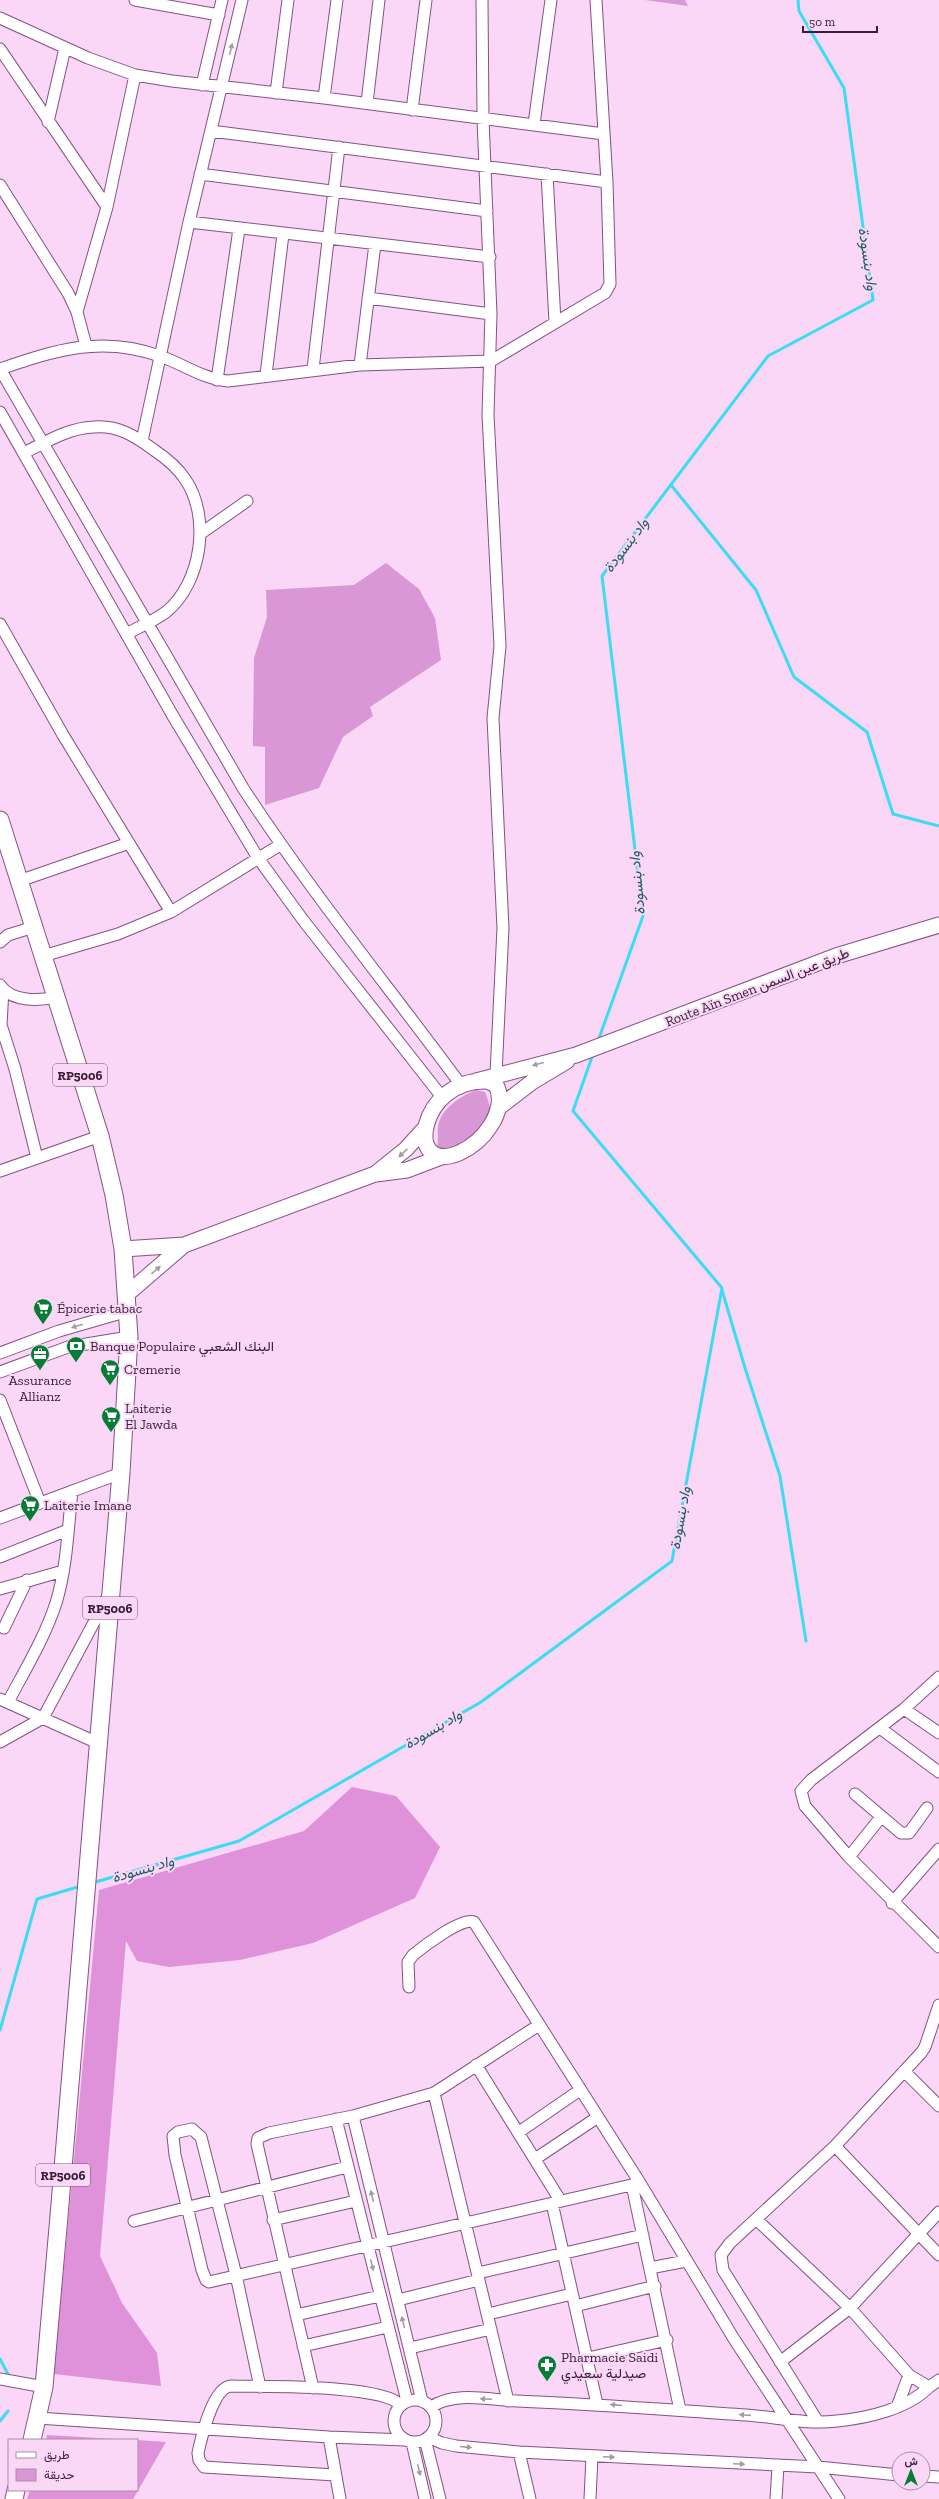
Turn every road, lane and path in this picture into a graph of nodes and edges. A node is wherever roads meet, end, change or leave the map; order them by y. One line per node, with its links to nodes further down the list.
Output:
1 (135, 0): 11 (street)
2 (222, 0): 11 (street)
3 (242, 0): 17 (street, one-way to 3)
4 (288, 0): 18 (street)
5 (336, 0): 19 (street)
6 (379, 0): 20 (street)
7 (426, 0): 21 (street)
8 (482, 0): 22 (street)
9 (551, 0): 24 (street)
10 (596, 0): 26 (street)
11 (219, 15): 16 (street)
12 (0, 18): 13 (street)
13 (65, 48): 15 (street); 23 (street)
14 (0, 49): 23 (street)
15 (135, 74): 16 (street); 34 (street)
16 (202, 85): 17 (street)
17 (223, 87): 18 (street); 25 (street)
18 (276, 93): 19 (street)
19 (324, 98): 20 (street)
20 (367, 103): 21 (street)
21 (412, 110): 22 (street)
22 (483, 119): 24 (street); 28 (street)
23 (48, 122): 34 (street)
24 (534, 124): 26 (street)
25 (211, 130): 27 (street); 29 (street)
26 (604, 134): 31 (street)
27 (339, 147): 28 (street); 33 (street)
28 (485, 165): 30 (street); 35 (street)
29 (200, 174): 33 (street); 36 (street)
30 (547, 174): 31 (street); 45 (street)
31 (607, 182): 45 (street)
32 (0, 186): 43 (street)
33 (333, 191): 35 (street); 39 (street)
34 (107, 207): 43 (street)
35 (487, 211): 41 (street)
36 (189, 222): 37 (street); 47 (street)
37 (239, 229): 38 (street); 53 (street)
38 (283, 234): 39 (street); 52 (street)
39 (328, 239): 40 (street); 51 (street)
40 (375, 244): 41 (street); 42 (street)
41 (490, 257): 44 (street)
42 (368, 298): 44 (street); 49 (street)
43 (77, 312): 46 (street)
44 (491, 314): 48 (street)
45 (555, 322): 48 (street)
46 (86, 346): 47 (street); 50 (street)
47 (160, 356): 53 (street); 55 (street)
48 (492, 361): 49 (street); 77 (street)
49 (360, 364): 51 (street)
50 (0, 369): 56 (street)
51 (313, 369): 52 (street)
52 (266, 375): 53 (street)
53 (217, 380)
54 (0, 412): 57 (street)
55 (142, 441): 56 (street); 59 (street)
56 (44, 443): 57 (street); 60 (street)
57 (24, 453): 62 (street)
58 (247, 501): 59 (street)
59 (200, 534): 60 (street)
60 (147, 623): 62 (street); 65 (street)
61 (0, 624): 64 (street)
62 (126, 634): 66 (street)
63 (0, 820): 67 (main road, RP5006)
64 (129, 843): 67 (street); 68 (street)
65 (280, 845): 66 (street); 79 (street)
66 (258, 858): 68 (street); 80 (street)
67 (19, 881): 70 (main road, RP5006)
68 (171, 912): 72 (street)
69 (939, 925): 76 (street, Route Aïn Smen طريق عين السمن)
70 (34, 927): 71 (street); 72 (main road, RP5006)
71 (0, 942)
72 (43, 956): 74 (main road, RP5006)
73 (2, 987): 74 (street); 75 (street)
74 (56, 997): 83 (main road, RP5006)
75 (0, 1025): 85 (street)
76 (576, 1055): 77 (street, Route Aïn Smen طريق عين السمن, one-way to 77); 81 (street, Route Aïn Smen طريق عين السمن)
77 (496, 1074): 78 (street, Route Aïn Smen طريق عين السمن)
78 (476, 1081): 79 (street); 81 (street)
79 (461, 1085): 80 (street)
80 (442, 1096): 82 (street)
81 (498, 1108): 84 (street)
82 (426, 1127): 84 (street); 87 (street, one-way to 87)
83 (100, 1136): 85 (street); 89 (main road, RP5006)
84 (441, 1157): 87 (street)
85 (37, 1158): 86 (street)
86 (1, 1173)
87 (375, 1174): 88 (street)
88 (184, 1245): 89 (street); 90 (street, one-way to 88)
89 (123, 1249): 90 (main road, RP5006)
90 (128, 1303): 91 (main road, RP5006); 92 (street, one-way to 92)
91 (129, 1337): 93 (street); 95 (main road, RP5006)
92 (0, 1353)
93 (0, 1372)
94 (0, 1400): 97 (street)
95 (121, 1473): 96 (street); 104 (main road, RP5006)
96 (72, 1490): 97 (street); 99 (street)
97 (40, 1503): 98 (street)
98 (0, 1518)
99 (68, 1530): 100 (street); 101 (street)
100 (0, 1556)
101 (63, 1571): 102 (street); 107 (street)
102 (27, 1580): 103 (street); 105 (street)
103 (0, 1589)
104 (112, 1590): 109 (street); 113 (main road, RP5006)
105 (4, 1628)
106 (937, 1681): 108 (street)
107 (4, 1700): 109 (street)
108 (904, 1709): 110 (street); 111 (street)
109 (43, 1718): 112 (street); 113 (street)
110 (880, 1728): 114 (street); 119 (street)
111 (939, 1733)
112 (0, 1742)
113 (100, 1744): 177 (main road, RP5006)
114 (939, 1772)
115 (855, 1794): 117 (street)
116 (927, 1808): 117 (street)
117 (881, 1817): 119 (street)
118 (939, 1849): 120 (street)
119 (849, 1857): 120 (street)
120 (892, 1902): 121 (street)
121 (939, 1947)
122 (409, 1987): 124 (street)
123 (939, 2005): 126 (street)
124 (539, 2025): 125 (street); 127 (street)
125 (476, 2065): 128 (street); 133 (street)
126 (904, 2071): 129 (street); 134 (street)
127 (580, 2090): 131 (street); 133 (street)
128 (434, 2093): 130 (street); 147 (street)
129 (939, 2106)
130 (353, 2116): 132 (street); 150 (street, one-way to 130)
131 (598, 2117): 135 (street); 137 (street)
132 (336, 2119): 136 (street); 138 (street)
133 (518, 2132): 135 (street)
134 (835, 2146): 145 (street); 149 (street)
135 (535, 2158): 141 (street)
136 (347, 2167): 138 (street); 140 (street)
137 (636, 2184): 141 (street); 148 (street); 154 (street)
138 (265, 2189): 139 (street); 144 (street)
139 (218, 2201): 142 (street); 142 (street); 157 (street)
140 (356, 2201): 144 (street); 151 (street)
141 (556, 2202): 147 (street); 152 (street)
142 (188, 2208): 146 (street); 157 (street)
143 (939, 2212): 149 (street)
144 (273, 2220): 155 (street)
145 (757, 2220): 164 (street); 173 (street)
146 (134, 2221)
147 (466, 2222): 150 (street); 158 (street)
148 (643, 2235): 152 (street); 156 (street)
149 (919, 2235): 153 (street); 164 (street)
150 (384, 2242): 151 (street); 162 (street)
151 (367, 2246): 155 (street); 161 (street, one-way to 161)
152 (563, 2253): 158 (street); 160 (street)
153 (939, 2255)
154 (686, 2261): 156 (street); 188 (street)
155 (283, 2264): 157 (street); 166 (street)
156 (650, 2268): 159 (street)
157 (236, 2275): 178 (street)
158 (479, 2276): 162 (street); 165 (street)
159 (654, 2286): 163 (street); 169 (street)
160 (572, 2294): 163 (street); 165 (street)
161 (380, 2296): 166 (street); 167 (street)
162 (398, 2300): 171 (street, one-way to 162)
163 (575, 2306): 172 (street)
164 (850, 2308): 173 (street); 174 (street)
165 (488, 2314): 168 (street)
166 (296, 2316): 170 (street)
167 (388, 2327): 170 (street); 182 (street)
168 (492, 2329): 171 (street); 181 (street)
169 (667, 2340): 172 (street); 186 (street)
170 (303, 2346): 180 (street)
171 (410, 2348): 183 (street)
172 (588, 2358): 184 (street)
173 (780, 2362): 189 (street)
174 (909, 2375): 179 (street); 185 (street)
175 (0, 2379): 177 (street)
176 (939, 2380): 179 (street)
177 (44, 2387): 187 (main road, RP5006)
178 (260, 2387): 180 (street); 190 (street)
179 (929, 2387): 185 (street)
180 (313, 2388): 182 (street)
181 (508, 2401): 183 (street, one-way to 183); 184 (street)
182 (404, 2403): 183 (street); 194 (street)
183 (426, 2404): 192 (street)
184 (597, 2404): 186 (street, one-way to 184)
185 (897, 2407): 189 (street)
186 (680, 2410): 188 (street, one-way to 186)
187 (37, 2418): 190 (street); 193 (main road, RP5006)
188 (784, 2418): 189 (street); 198 (street)
189 (818, 2422)
190 (204, 2430): 191 (street); 200 (street)
191 (329, 2437): 194 (street); 200 (street)
192 (427, 2438): 194 (street); 195 (street, one-way to 195); 203 (street)
193 (32, 2439)
194 (408, 2441): 202 (street, one-way to 202)
195 (519, 2452): 196 (street); 204 (street)
196 (592, 2456): 197 (street, one-way to 197); 205 (street)
197 (778, 2466): 198 (street); 206 (street)
198 (818, 2467): 199 (street); 207 (street)
199 (891, 2474)
200 (335, 2476): 201 (street)
201 (340, 2499)
202 (425, 2499)
203 (440, 2499)
204 (530, 2499)
205 (590, 2499)
206 (776, 2499)
207 (838, 2499)

